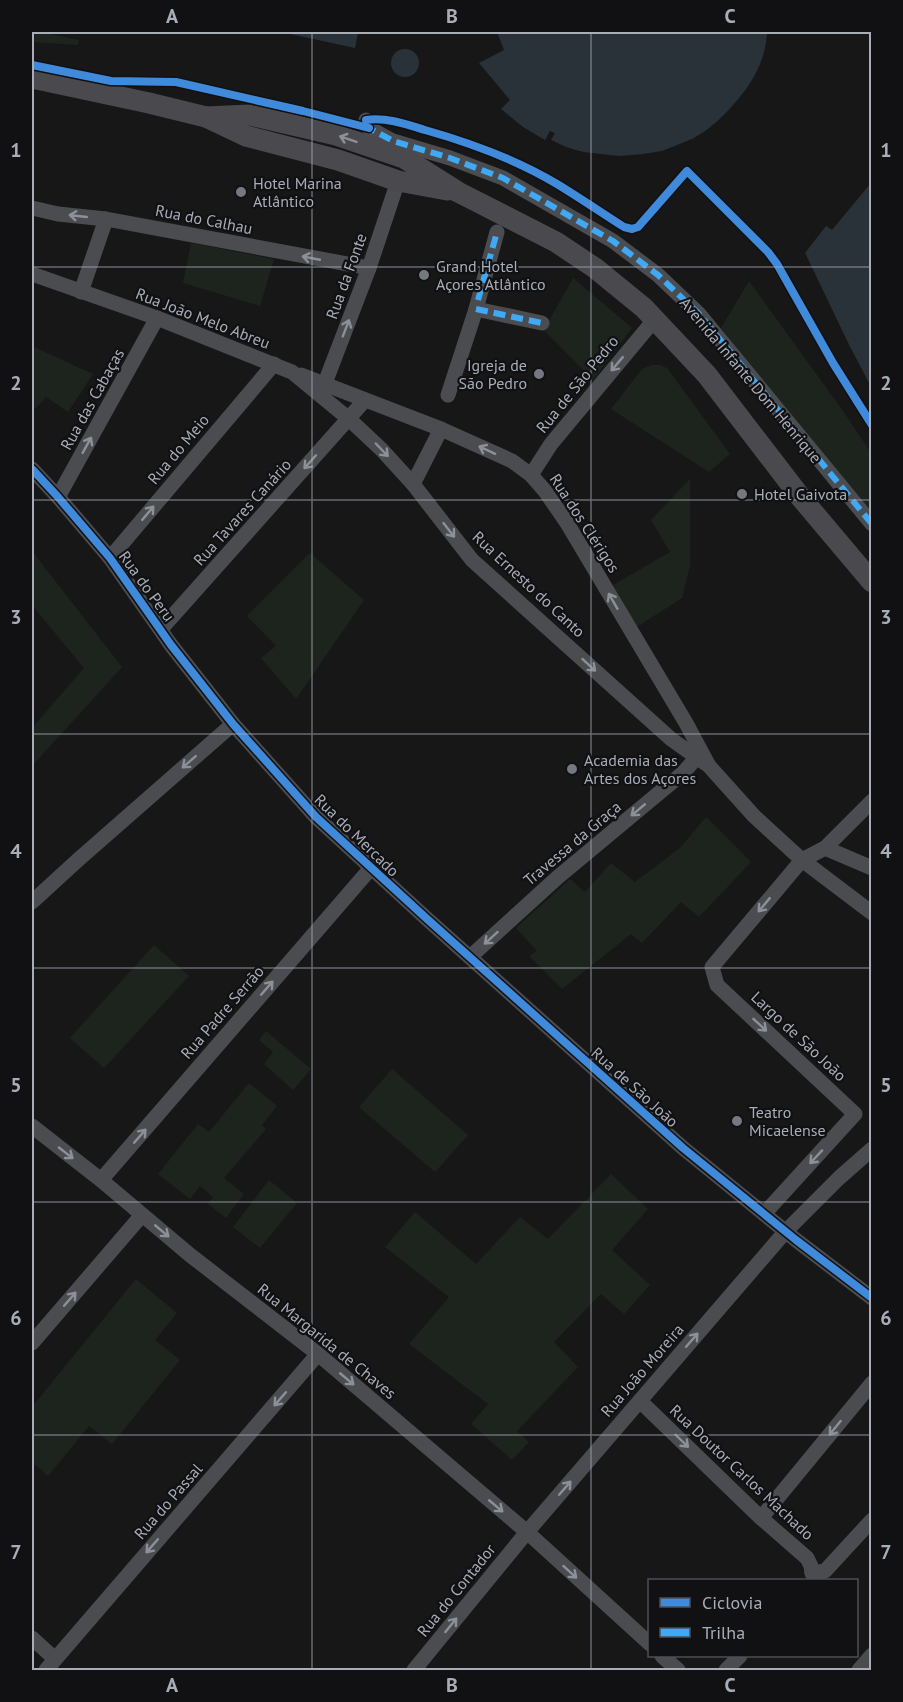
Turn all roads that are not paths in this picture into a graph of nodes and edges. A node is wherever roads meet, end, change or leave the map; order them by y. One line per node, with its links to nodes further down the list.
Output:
1 (32, 78): 2 (main road)
2 (206, 117): 4 (main road, Avenida Infante Dom Henrique); 5 (main road, Avenida Infante Dom Henrique, one-way to 2)
3 (366, 120): 27 (street, Avenida Infante Dom Henrique)
4 (398, 181): 5 (main road, Avenida Infante Dom Henrique); 9 (street, Rua da Fonte)
5 (458, 192): 14 (main road, Avenida Infante Dom Henrique)
6 (32, 208): 7 (street, Rua do Calhau, one-way to 6)
7 (106, 219): 9 (street, Rua do Calhau, one-way to 7); 11 (street)
8 (497, 232): 12 (street)
9 (369, 268): 18 (street, Rua da Fonte, one-way to 9)
10 (32, 274): 11 (street, Rua João Melo Abreu)
11 (81, 292): 13 (street, Rua João Melo Abreu)
12 (477, 304): 15 (street); 19 (street)
13 (157, 318): 16 (street, Rua João Melo Abreu); 26 (street, Rua das Cabaças, one-way to 13)
14 (655, 319): 24 (street, Rua de São Pedro, one-way to 24); 29 (main road, Avenida Infante Dom Henrique)
15 (542, 323)
16 (274, 364): 17 (street, Rua João Melo Abreu); 28 (street, Rua do Meio, one-way to 16)
17 (292, 372): 18 (street, Rua dos Clérigos); 21 (street, Rua João Melo Abreu)
18 (325, 383): 20 (street, Rua dos Clérigos)
19 (448, 395)
20 (365, 400): 21 (street, Rua Tavares Canário); 22 (street, Rua dos Clérigos)
21 (349, 418): 25 (street, Rua Ernesto do Canto, one-way to 25); 30 (street, Rua Tavares Canário, one-way to 30)
22 (441, 429): 24 (street, Rua dos Clérigos, one-way to 22); 25 (street)
23 (32, 469): 26 (street, Rua do Peru)
24 (531, 475): 31 (street, Rua dos Clérigos, one-way to 24)
25 (413, 484): 33 (street, Rua Ernesto do Canto, one-way to 33)
26 (58, 497): 28 (street, Rua do Peru)
27 (872, 524)
28 (110, 558): 30 (street, Rua do Peru)
29 (872, 582)
30 (161, 630): 32 (street, Rua do Peru)
31 (686, 723): 33 (street); 34 (street, Rua dos Clérigos)
32 (233, 724): 38 (street, Rua do Mercado); 40 (street, one-way to 40)
33 (671, 739): 34 (street, Rua Ernesto do Canto)
34 (703, 762): 37 (street); 42 (street, Travessa da Graça, one-way to 42)
35 (872, 801): 36 (street)
36 (825, 848): 37 (street); 39 (street)
37 (802, 860): 41 (street); 46 (street, Largo de São João, one-way to 46)
38 (371, 868): 42 (street, Rua do Mercado); 45 (street, Rua Padre Serrão, one-way to 38)
39 (872, 868)
40 (32, 902)
41 (872, 913)
42 (470, 957): 46 (street, Rua de São João)
43 (32, 1126): 45 (street, Rua Margarida de Chaves, one-way to 45)
44 (872, 1149): 48 (street, Rua João Moreira)
45 (101, 1180): 47 (street, Rua Margarida de Chaves)
46 (764, 1214): 48 (street, Rua de São João)
47 (142, 1215): 50 (street, one-way to 47); 51 (street, Rua Margarida de Chaves, one-way to 51)
48 (785, 1232): 49 (street, Rua de São João); 53 (street, Rua João Moreira, one-way to 48)
49 (872, 1298)
50 (32, 1343)
51 (318, 1354): 56 (street, Rua Margarida de Chaves, one-way to 56); 63 (street, Rua do Passal, one-way to 63)
52 (872, 1383): 54 (street, one-way to 54)
53 (640, 1401): 54 (street, Rua Doutor Carlos Machado, one-way to 54); 56 (street, Rua João Moreira, one-way to 53)
54 (761, 1518): 57 (street, Rua Doutor Carlos Machado)
55 (872, 1520): 57 (street)
56 (527, 1532): 59 (street, Rua Margarida de Chaves, one-way to 59); 64 (street, Rua do Contador, one-way to 56)
57 (810, 1577)
58 (32, 1638): 63 (street)
59 (648, 1642)
60 (872, 1655): 67 (street)
61 (663, 1657): 65 (street)
62 (739, 1657): 66 (street)
63 (50, 1665)
64 (414, 1671)
65 (678, 1671)
66 (726, 1671)
67 (859, 1671)

